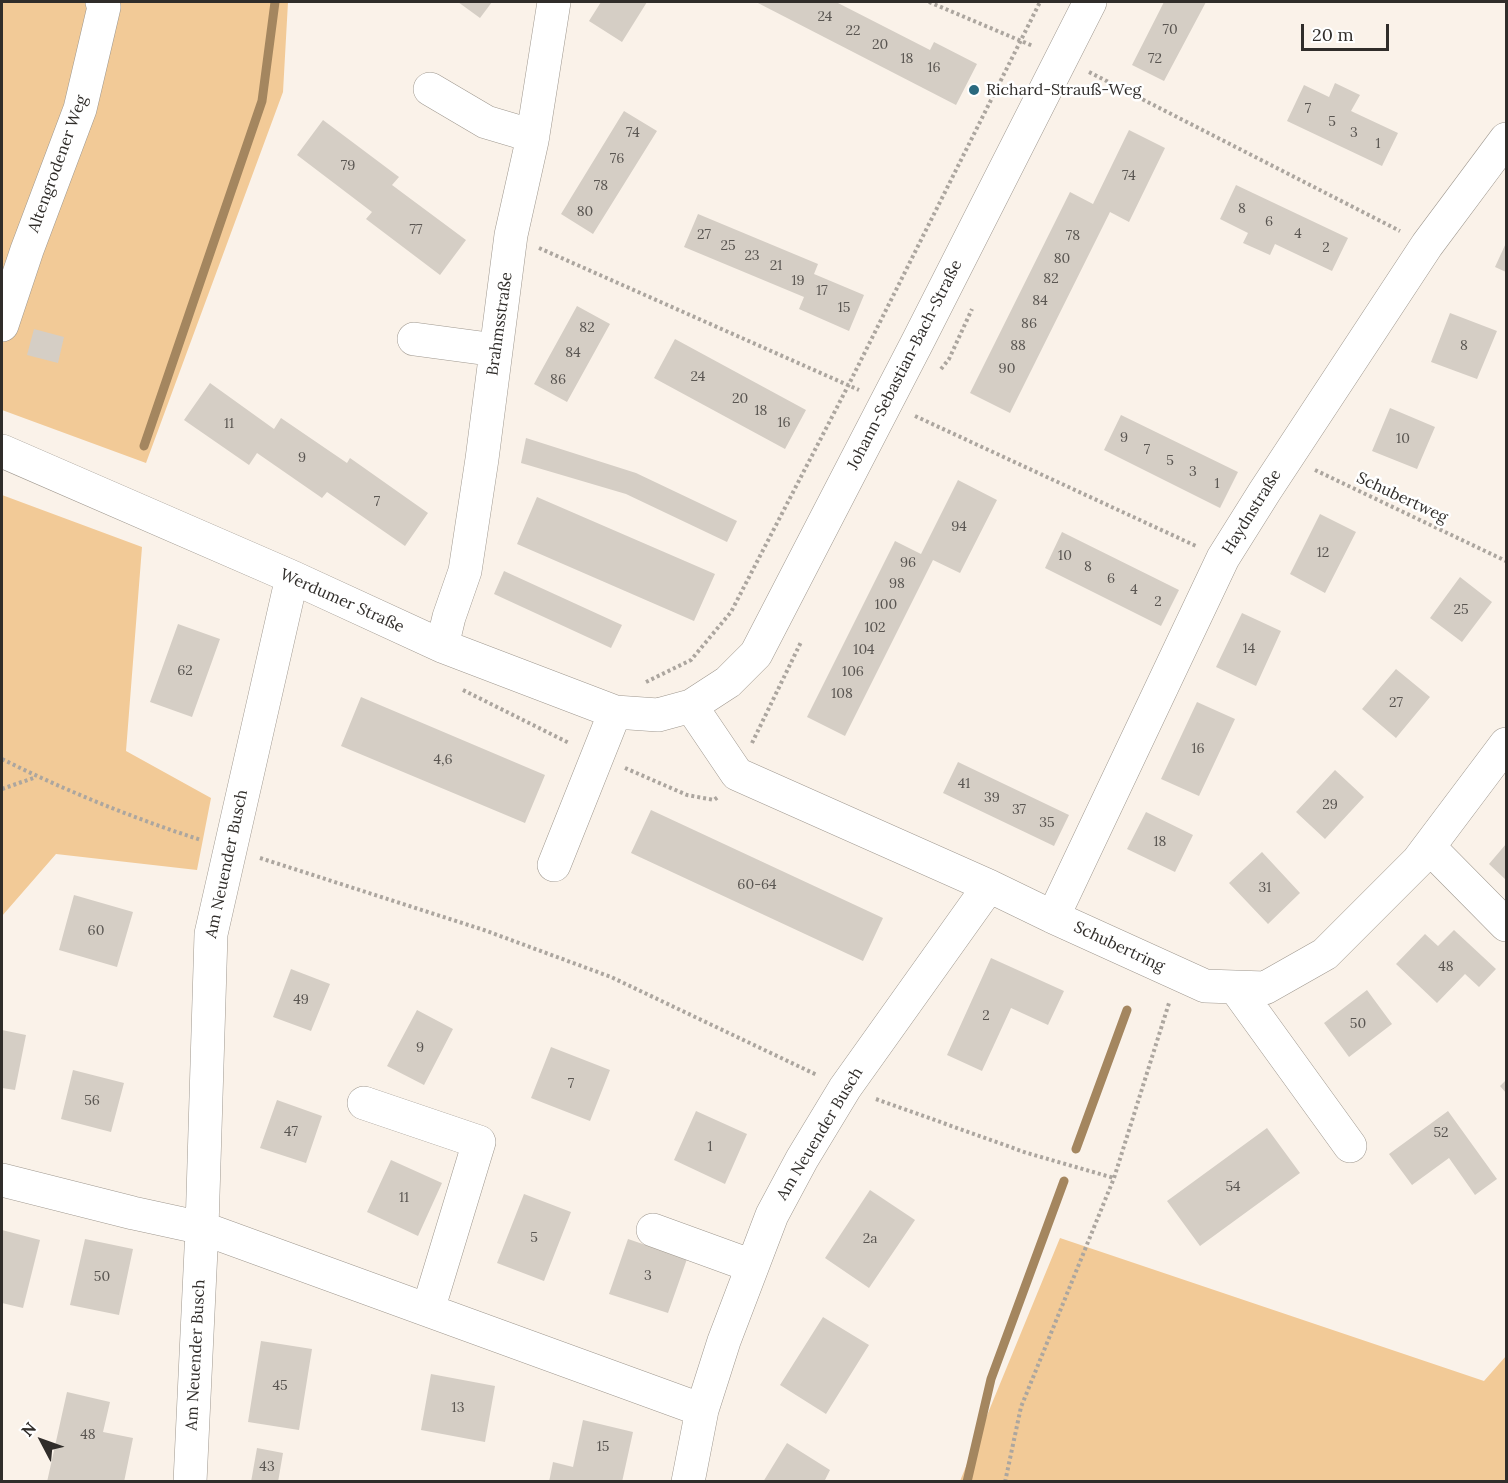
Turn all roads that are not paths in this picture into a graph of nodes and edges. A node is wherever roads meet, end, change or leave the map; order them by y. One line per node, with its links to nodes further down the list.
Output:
1 (102, 2): 7 (street, Altengrodener Weg)
2 (554, 2): 5 (street, Brahmsstraße)
3 (1090, 2): 13 (street, Johann-Sebastian-Bach-Straße)
4 (430, 89): 5 (street)
5 (533, 136): 9 (street, Brahmsstraße)
6 (1506, 140): 19 (street, Haydnstraße)
7 (2, 325)
8 (414, 339): 9 (street)
9 (496, 350): 12 (street, Brahmsstraße)
10 (2, 451): 11 (street, Werdumer Straße)
11 (292, 577): 12 (street, Werdumer Straße); 25 (street, Am Neuender Busch)
12 (442, 646): 14 (street, Werdumer Straße)
13 (691, 706): 14 (street, Werdumer Straße); 18 (street, Schubertring)
14 (615, 712): 17 (street)
15 (1506, 744): 16 (street, Schubertring)
16 (1429, 847): 20 (street); 21 (street, Schubertring)
17 (554, 865)
18 (989, 886): 19 (street, Schubertring); 27 (street, Am Neuender Busch)
19 (1053, 917): 21 (street, Schubertring)
20 (1506, 925)
21 (1235, 987): 23 (street)
22 (364, 1102): 28 (street)
23 (1350, 1146)
24 (2, 1180): 25 (street)
25 (202, 1228): 28 (street); 30 (street, Am Neuender Busch)
26 (653, 1230): 27 (street)
27 (752, 1266): 29 (street, Am Neuender Busch)
28 (428, 1310): 29 (street)
29 (702, 1410): 31 (street, Am Neuender Busch)
30 (190, 1482)
31 (688, 1482)

